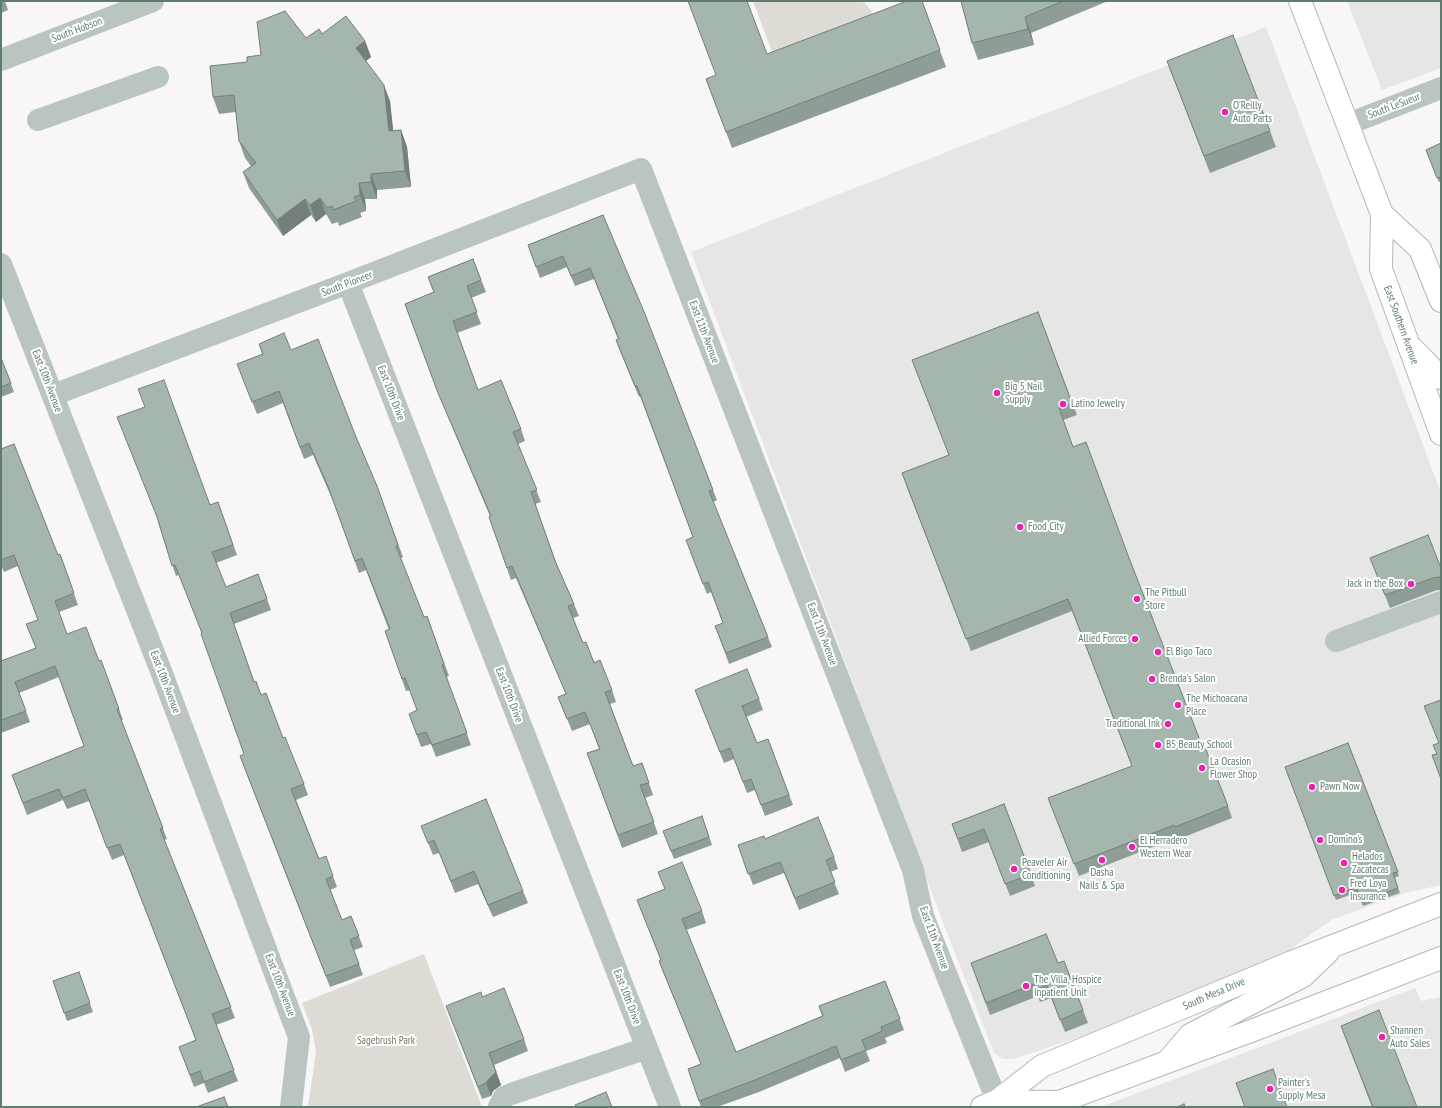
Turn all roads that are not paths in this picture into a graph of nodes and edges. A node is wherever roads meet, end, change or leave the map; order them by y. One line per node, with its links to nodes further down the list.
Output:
1 (153, 1): 3 (street, South Hobson)
2 (1300, 1): 7 (main road, East Southern Avenue)
3 (1, 60)
4 (158, 77): 6 (street)
5 (1441, 88): 7 (street, South LeSueur)
6 (38, 120)
7 (1348, 124): 9 (main road, East Southern Avenue)
8 (641, 169): 11 (street, South Pioneer); 25 (street, East 11th Avenue)
9 (1382, 214): 12 (main road, East Southern Avenue); 14 (main road, East Southern Avenue)
10 (1, 264): 13 (street, East 10th Avenue)
11 (348, 284): 16 (street, South Pioneer); 23 (street, East 10th Drive)
12 (1441, 301)
13 (10, 313): 16 (street, East 10th Avenue)
14 (1408, 344): 15 (main road); 17 (main road, East Southern Avenue)
15 (1441, 378)
16 (53, 395): 26 (street, East 10th Avenue)
17 (1441, 434)
18 (1441, 602): 19 (street)
19 (1336, 641)
20 (1441, 904): 21 (main road, South Mesa Drive)
21 (1334, 946): 24 (main road); 25 (main road, South Mesa Drive)
22 (1441, 958): 24 (main road)
23 (646, 1048): 27 (street); 28 (street, East 10th Drive)
24 (1166, 1062): 25 (main road)
25 (989, 1104)
26 (291, 1107)
27 (499, 1107)
28 (670, 1107)

